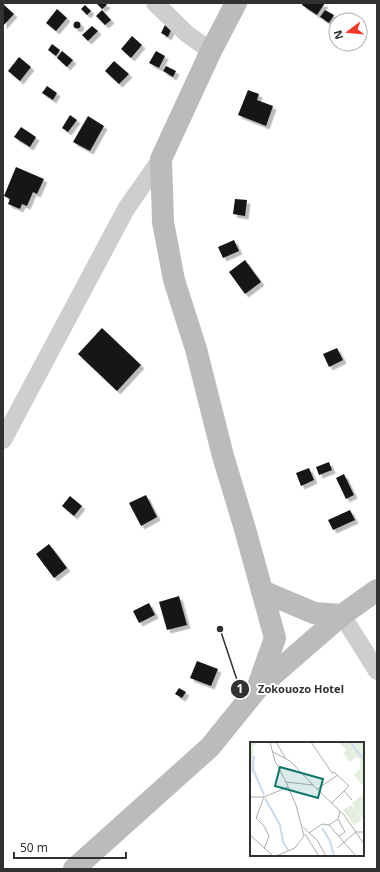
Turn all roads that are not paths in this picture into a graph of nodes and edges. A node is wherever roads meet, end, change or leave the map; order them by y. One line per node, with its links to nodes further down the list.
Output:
1 (155, 3): 3 (street)
2 (236, 3): 3 (main road)
3 (210, 51): 4 (main road)
4 (161, 159): 5 (street); 7 (main road)
5 (3, 440)
6 (377, 590): 8 (main road)
7 (262, 591): 8 (main road); 10 (main road)
8 (342, 614): 9 (street); 10 (main road)
9 (377, 671)
10 (257, 689): 11 (main road)
11 (74, 869)

